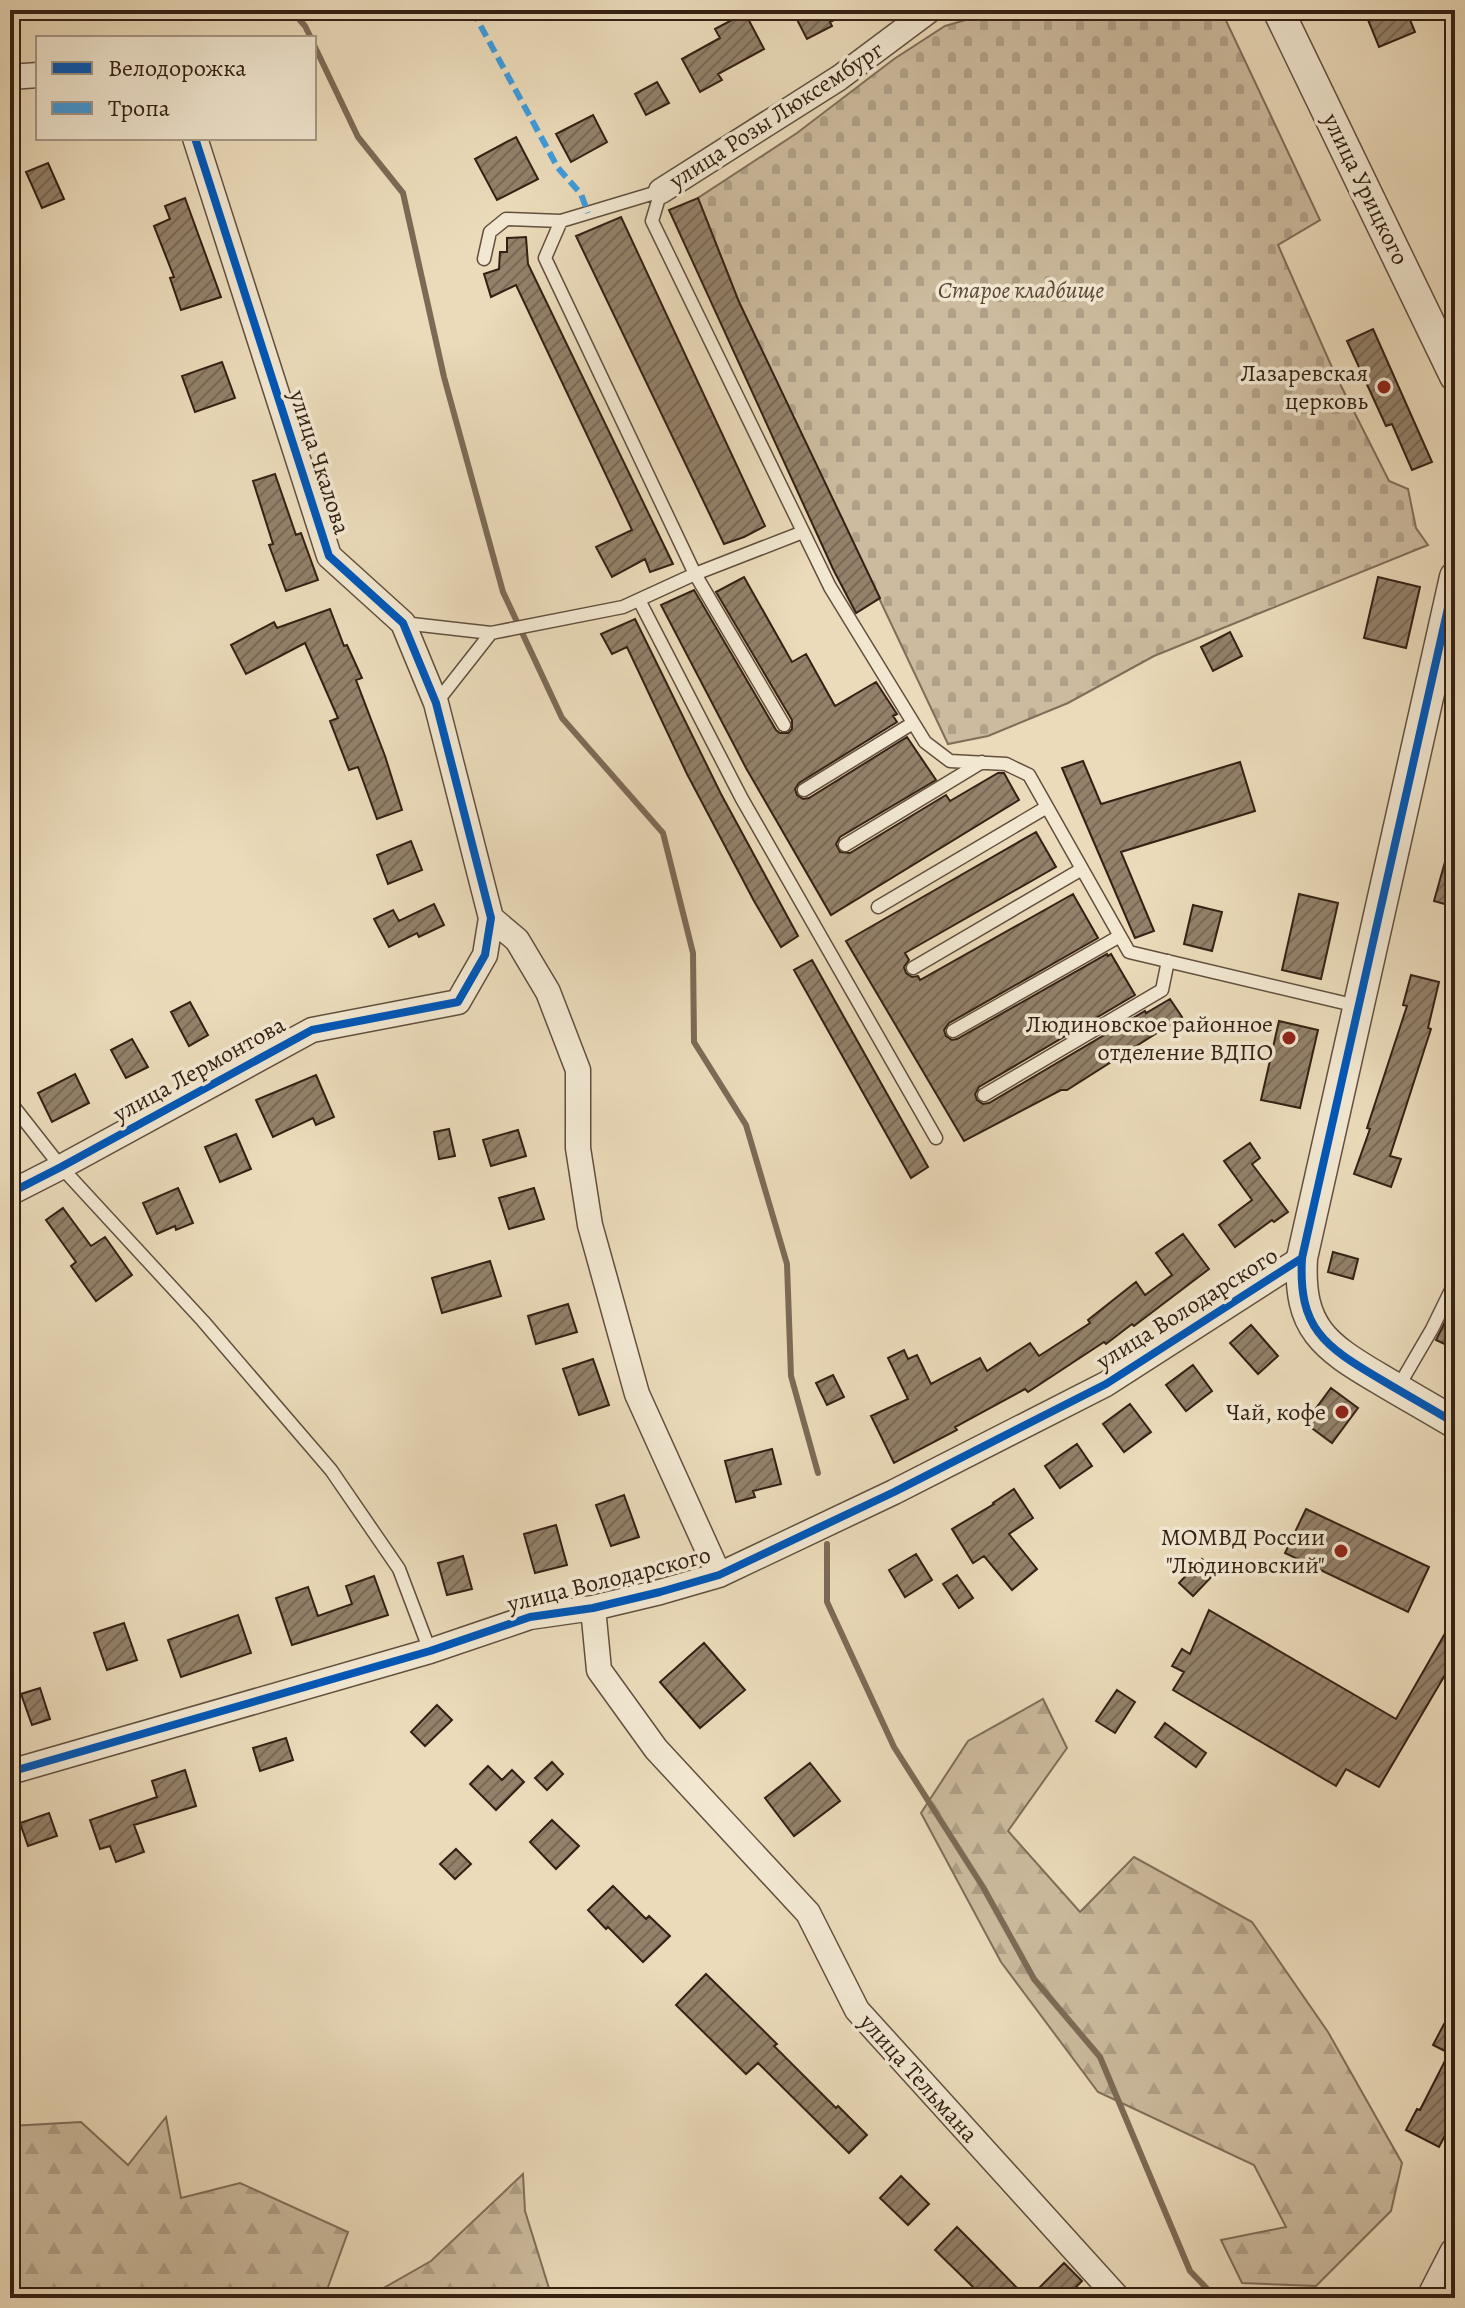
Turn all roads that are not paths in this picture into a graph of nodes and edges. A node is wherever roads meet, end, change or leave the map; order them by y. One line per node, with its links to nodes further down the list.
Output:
1 (930, 10): 6 (street, улица Розы Люксембург)
2 (1278, 10): 9 (street, улица Урицкого)
3 (36, 75): 4 (street)
4 (10, 77)
5 (196, 140): 14 (street, улица Чкалова)
6 (661, 191): 7 (lane); 10 (lane)
7 (561, 221): 8 (lane); 11 (lane)
8 (484, 259)
9 (1454, 370)
10 (803, 532): 11 (lane); 17 (lane)
11 (695, 574): 13 (lane); 18 (lane)
12 (1455, 577): 30 (street, улица Володарского)
13 (639, 600): 15 (lane); 34 (lane)
14 (403, 623): 15 (lane); 16 (street, улица Чкалова)
15 (491, 633): 16 (lane)
16 (436, 703): 25 (street, улица Чкалова)
17 (913, 723): 19 (lane); 20 (lane)
18 (784, 725)
19 (982, 762): 21 (lane); 22 (lane)
20 (804, 790)
21 (1047, 807): 23 (lane); 24 (lane)
22 (845, 845)
23 (1082, 869): 26 (lane); 29 (lane)
24 (878, 907)
25 (491, 918): 27 (street, улица Чкалова); 41 (street)
26 (1120, 936): 28 (lane); 31 (lane)
27 (485, 955): 35 (street, улица Лермонтова)
28 (1168, 961): 30 (lane); 32 (lane)
29 (913, 968)
30 (1360, 1007): 37 (street, улица Володарского)
31 (953, 1031)
32 (984, 1095)
33 (10, 1102): 35 (lane)
34 (936, 1138)
35 (61, 1167): 36 (street, улица Лермонтова); 43 (lane)
36 (10, 1193)
37 (1302, 1258): 39 (street, улица Володарского); 41 (street, улица Володарского)
38 (1455, 1282): 39 (lane)
39 (1397, 1389): 40 (street, улица Володарского)
40 (1455, 1423)
41 (719, 1575): 42 (street, улица Володарского)
42 (593, 1608): 43 (street, улица Володарского); 46 (street, улица Тельмана)
43 (430, 1651): 44 (street, улица Володарского)
44 (10, 1772)
45 (1455, 2253): 47 (street)
46 (1118, 2298)
47 (1432, 2298)

